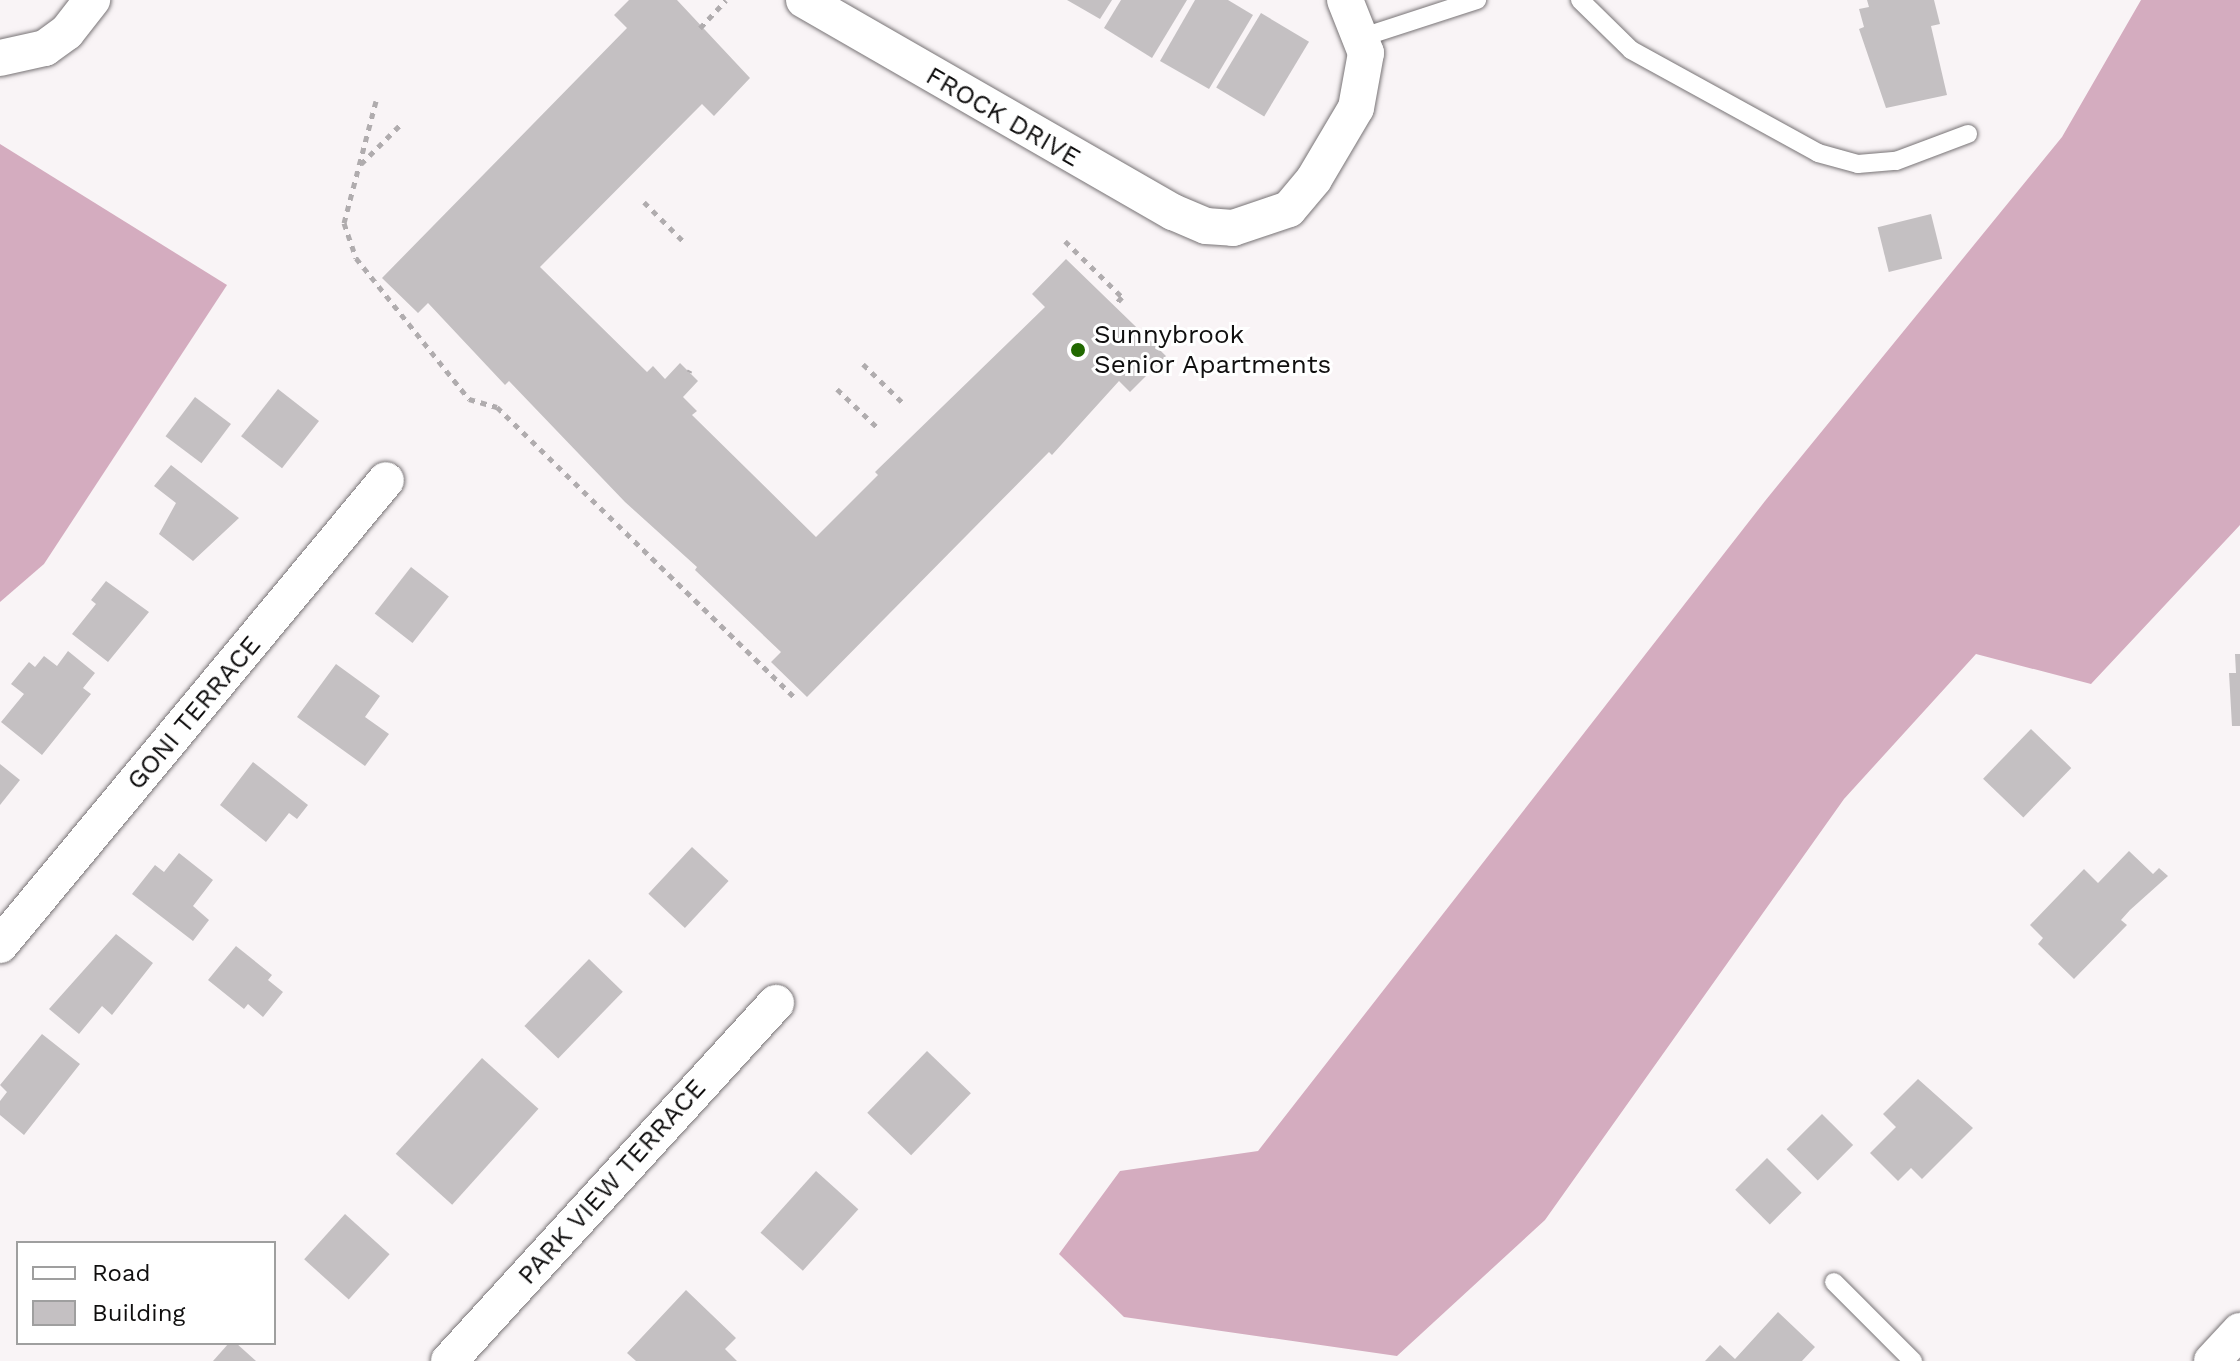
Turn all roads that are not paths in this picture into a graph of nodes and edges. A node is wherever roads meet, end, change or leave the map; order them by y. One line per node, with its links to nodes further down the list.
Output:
1 (92, 0): 7 (street)
2 (804, 0): 6 (street, FROCK DRIVE)
3 (1345, 0): 6 (street)
4 (1477, 0): 6 (lane)
5 (1580, 0): 8 (lane)
6 (1363, 37)
7 (0, 58)
8 (1968, 134)
9 (386, 480): 10 (street, GONI TERRACE)
10 (0, 945)
11 (776, 1003): 14 (street, PARK VIEW TERRACE)
12 (1834, 1282): 15 (lane)
13 (2240, 1331): 16 (street)
14 (449, 1361)
15 (1913, 1361)
16 (2212, 1361)

